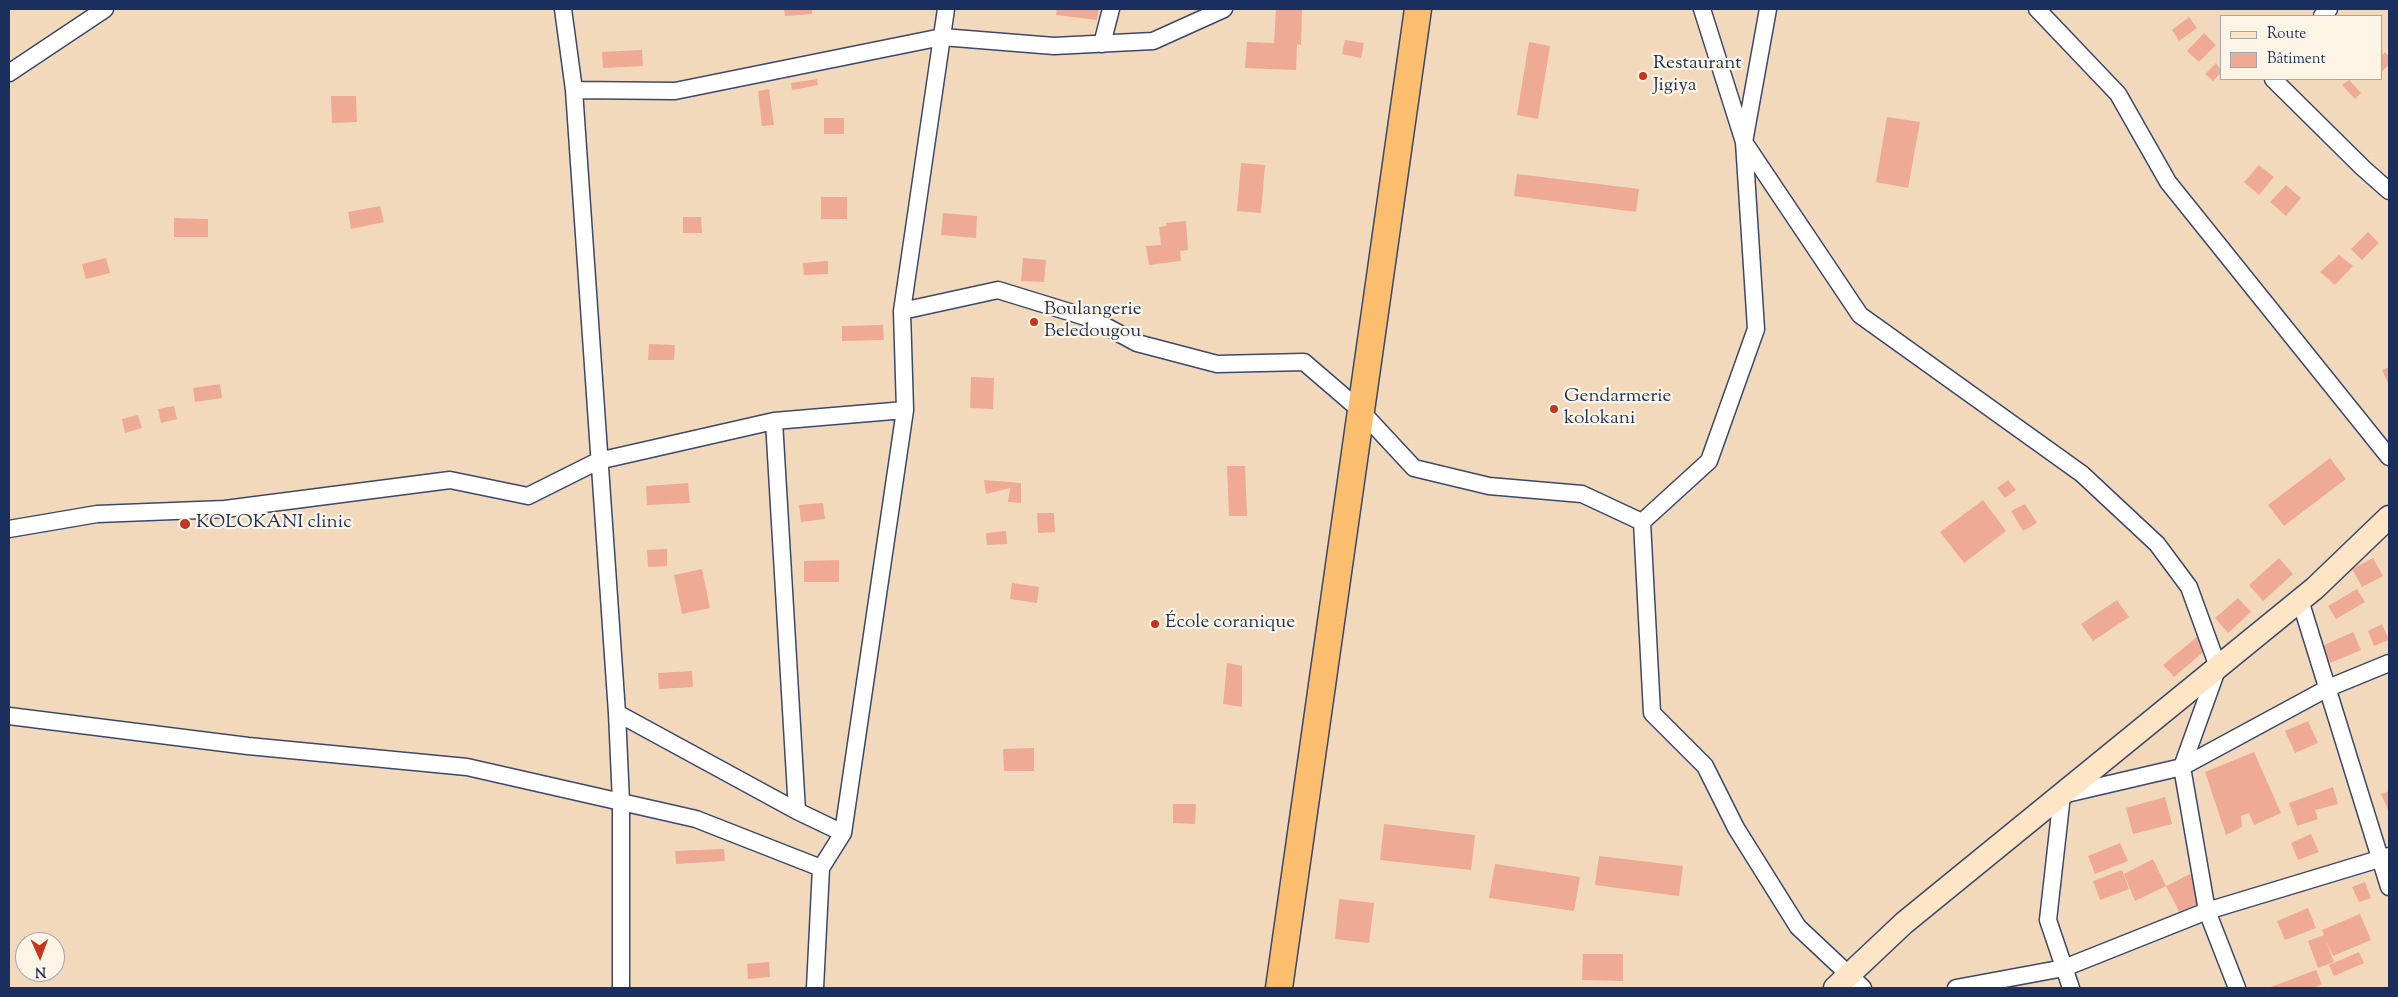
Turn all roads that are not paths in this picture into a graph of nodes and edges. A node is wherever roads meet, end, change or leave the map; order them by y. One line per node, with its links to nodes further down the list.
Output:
1 (105, 9): 12 (street)
2 (563, 9): 14 (street)
3 (946, 9): 10 (street)
4 (1111, 9): 11 (street)
5 (1224, 9): 11 (street)
6 (1418, 9): 19 (highway)
7 (1702, 9): 15 (street)
8 (1768, 9): 15 (street)
9 (2037, 9): 21 (street)
10 (942, 37): 11 (street); 14 (street); 17 (street)
11 (1102, 44)
12 (9, 73)
13 (2274, 80): 16 (street)
14 (574, 90): 22 (street)
15 (1744, 142): 24 (street); 28 (street)
16 (2389, 191)
17 (902, 311): 18 (street); 19 (street)
18 (905, 410): 20 (street); 36 (street)
19 (1361, 411): 24 (street); 45 (highway)
20 (774, 421): 22 (street); 35 (street)
21 (2389, 457)
22 (598, 461): 25 (street); 30 (street)
23 (2389, 517): 26 (main road)
24 (1642, 522): 42 (street)
25 (9, 529)
26 (2300, 600): 28 (main road); 29 (street)
27 (2389, 663): 29 (street)
28 (2218, 667): 32 (street); 33 (main road)
29 (2328, 688): 32 (street); 37 (street)
30 (618, 713): 34 (street); 35 (street)
31 (9, 716): 34 (street)
32 (2182, 767): 33 (street); 40 (street)
33 (2062, 795): 41 (street); 42 (main road)
34 (621, 802): 38 (street); 43 (street)
35 (796, 811): 36 (street)
36 (843, 833): 38 (street)
37 (2385, 858): 39 (street); 40 (street)
38 (821, 868): 44 (street)
39 (2389, 887)
40 (2207, 911): 41 (street); 48 (street)
41 (2064, 968): 46 (street); 47 (street)
42 (1849, 984)
43 (621, 988)
44 (815, 988)
45 (1279, 988)
46 (1956, 988)
47 (2071, 988)
48 (2237, 988)

